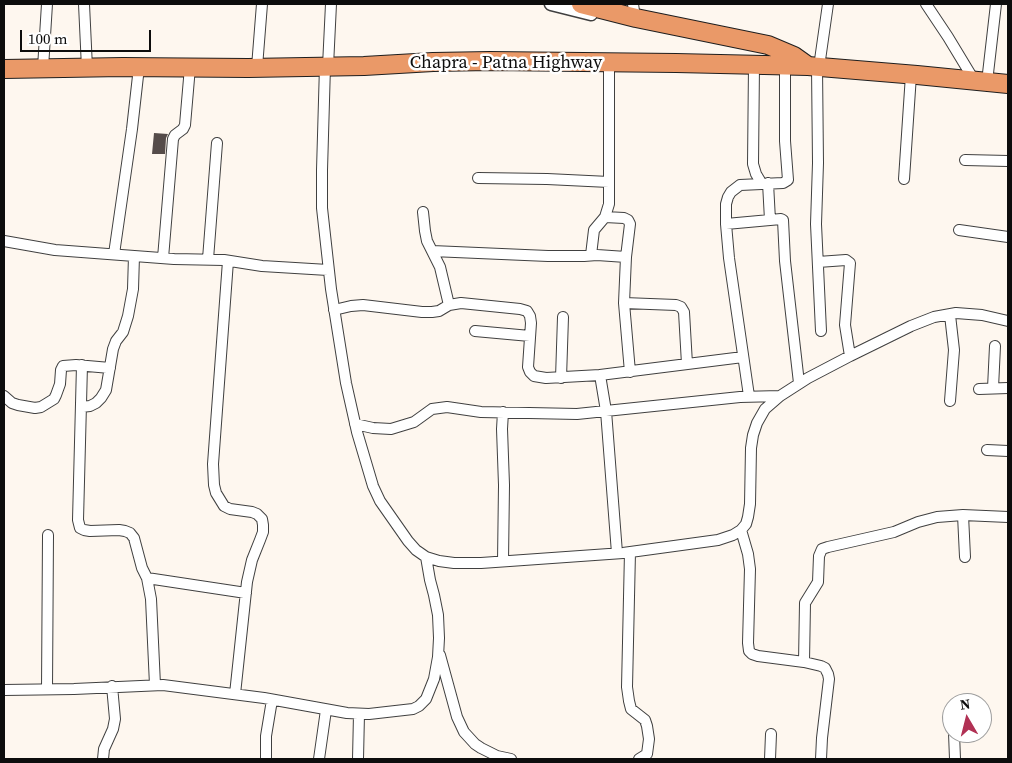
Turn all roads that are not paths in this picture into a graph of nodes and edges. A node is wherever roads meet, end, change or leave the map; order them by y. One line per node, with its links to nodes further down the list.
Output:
1 (47, 4): 21 (street)
2 (84, 4): 22 (street)
3 (262, 4): 19 (street)
4 (331, 4): 15 (street)
5 (551, 4): 12 (street)
6 (581, 4): 12 (highway)
7 (605, 4): 11 (street)
8 (828, 4): 20 (street)
9 (926, 4): 25 (street)
10 (996, 4): 25 (street)
11 (634, 8): 12 (street)
12 (726, 36): 20 (highway)
13 (610, 62): 14 (highway, Chapra - Patna Highway); 15 (highway, Chapra - Patna Highway); 32 (street)
14 (754, 65): 16 (highway, Chapra - Patna Highway); 33 (street)
15 (326, 66): 19 (highway, Chapra - Patna Highway); 50 (street)
16 (785, 66): 20 (highway, Chapra - Patna Highway); 33 (street)
17 (139, 67): 18 (highway, Chapra - Patna Highway); 22 (highway, Chapra - Patna Highway); 42 (street)
18 (190, 67): 19 (highway, Chapra - Patna Highway); 46 (street)
19 (258, 67)
20 (815, 67): 24 (highway, Chapra - Patna Highway); 49 (street)
21 (43, 68): 22 (highway, Chapra - Patna Highway); 23 (highway, Chapra - Patna Highway)
22 (86, 68)
23 (4, 69)
24 (911, 75): 25 (highway, Chapra - Patna Highway); 31 (street)
25 (980, 81): 26 (highway, Chapra - Patna Highway)
26 (1008, 84)
27 (218, 142): 47 (street)
28 (965, 160): 29 (street)
29 (1008, 161)
30 (478, 178): 32 (street)
31 (904, 179)
32 (609, 182): 35 (street)
33 (765, 183): 36 (street); 37 (street)
34 (423, 212): 41 (street)
35 (605, 217): 43 (street); 45 (street)
36 (770, 220): 37 (street); 69 (street)
37 (726, 224): 62 (street)
38 (959, 230): 39 (street)
39 (1008, 237)
40 (4, 241): 42 (street)
41 (432, 251): 43 (street); 52 (street)
42 (114, 254): 44 (street)
43 (591, 255): 45 (street)
44 (134, 256): 46 (street); 65 (street)
45 (626, 257): 51 (street)
46 (163, 258): 47 (street)
47 (208, 260): 48 (street)
48 (228, 261): 50 (street); 93 (street)
49 (818, 262): 57 (street); 61 (street)
50 (328, 270): 53 (street)
51 (624, 303): 63 (street); 66 (street)
52 (449, 305): 53 (street); 59 (street)
53 (334, 310): 80 (street)
54 (950, 314): 56 (street); 61 (street); 76 (street)
55 (563, 317): 68 (street)
56 (1008, 321)
57 (821, 330)
58 (475, 331): 59 (street)
59 (530, 336): 68 (street)
60 (995, 346): 70 (street)
61 (850, 356): 69 (street)
62 (744, 357): 63 (street); 74 (street)
63 (687, 364): 66 (street)
64 (82, 365): 65 (street); 73 (street); 77 (street)
65 (110, 368): 77 (street)
66 (630, 372): 67 (street)
67 (600, 375): 68 (street); 78 (street)
68 (561, 378)
69 (799, 383): 75 (street)
70 (993, 388): 71 (street); 72 (street)
71 (1008, 388)
72 (980, 389)
73 (4, 396)
74 (749, 396): 75 (street); 78 (street)
75 (780, 396): 85 (street)
76 (950, 401)
77 (81, 407): 92 (street)
78 (606, 411): 79 (street); 88 (street)
79 (503, 412): 80 (street); 91 (street)
80 (355, 424): 89 (street)
81 (987, 450): 82 (street)
82 (1008, 451)
83 (963, 515): 84 (street); 90 (street); 95 (street)
84 (1008, 517)
85 (741, 530): 87 (street); 95 (street)
86 (48, 534): 98 (street)
87 (630, 552): 88 (street); 111 (street)
88 (617, 553): 91 (street)
89 (426, 557): 91 (street); 94 (street)
90 (965, 557)
91 (503, 562)
92 (147, 578): 93 (street); 96 (street)
93 (246, 593): 100 (street)
94 (439, 649): 103 (street); 110 (street)
95 (804, 662): 113 (street)
96 (155, 685): 97 (street); 100 (street)
97 (112, 686): 98 (street); 106 (street)
98 (47, 689): 99 (street)
99 (4, 690)
100 (235, 694): 101 (street)
101 (272, 700): 102 (street); 107 (street)
102 (326, 710): 103 (street); 108 (street)
103 (359, 714): 109 (street)
104 (771, 734): 112 (street)
105 (954, 743): 114 (street)
106 (103, 759)
107 (266, 759)
108 (319, 759)
109 (358, 759)
110 (511, 759)
111 (640, 759)
112 (770, 759)
113 (822, 759)
114 (955, 759)

